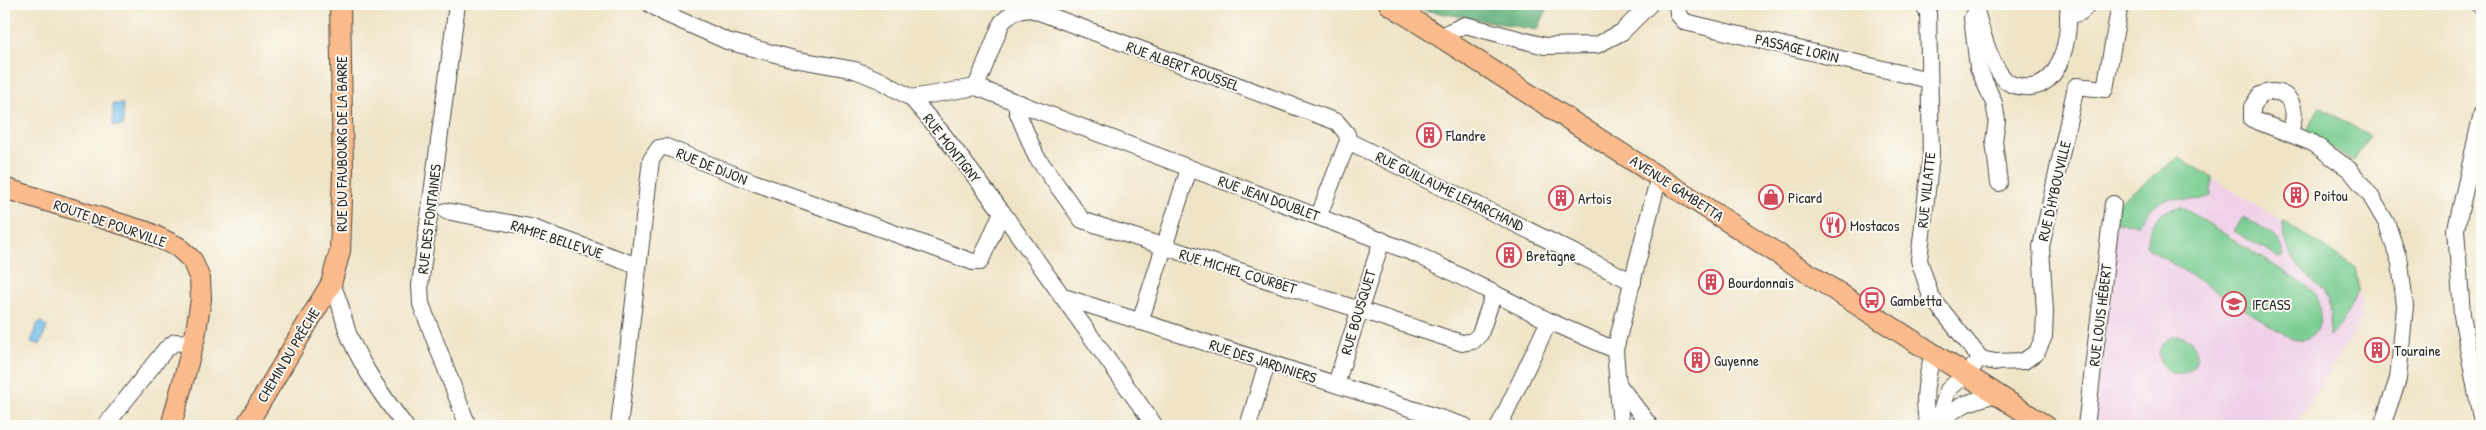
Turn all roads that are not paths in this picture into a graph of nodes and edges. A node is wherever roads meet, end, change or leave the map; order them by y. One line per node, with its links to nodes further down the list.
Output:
1 (340, 4): 34 (main road, RUE DU FAUBOURG DE LA BARRE)
2 (457, 4): 55 (street, RUE DES FONTAINES)
3 (650, 4): 17 (street, RUE MONTIGNY)
4 (1389, 4): 14 (main road, AVENUE GAMBETTA)
5 (1650, 4): 14 (street)
6 (1677, 4): 15 (street, PASSAGE LORIN)
7 (1922, 4): 15 (street, RUE VILLATTE)
8 (1972, 4): 13 (street); 24 (street)
9 (2088, 4): 13 (street)
10 (2120, 4): 43 (street, RUE D'HYBOUVILLE)
11 (2478, 4): 12 (street)
12 (2482, 6)
13 (2068, 10)
14 (1445, 39): 23 (main road, AVENUE GAMBETTA)
15 (1929, 80): 43 (street, RUE VILLATTE)
16 (976, 87): 17 (street, RUE JEAN DOUBLET); 18 (street, RUE JEAN DOUBLET); 21 (street, RUE ALBERT ROUSSEL)
17 (911, 98): 28 (street, RUE MONTIGNY)
18 (1020, 102): 22 (street, RUE JEAN DOUBLET); 31 (street, RUE MICHEL COURBET)
19 (2482, 113): 49 (street)
20 (2289, 132): 65 (street)
21 (1348, 141): 29 (street); 33 (street, RUE GUILLAUME LEMARCHAND)
22 (1189, 169): 29 (street, RUE JEAN DOUBLET); 31 (street)
23 (1659, 176): 33 (street); 42 (main road, AVENUE GAMBETTA)
24 (1999, 183)
25 (4, 188): 40 (main road, ROUTE DE POURVILLE)
26 (2113, 204): 64 (street, RUE LOUIS HÉBERT)
27 (446, 211): 32 (street, RAMPE BELLEVUE)
28 (1002, 212): 32 (street, RUE DE DIJON); 36 (street, RUE MONTIGNY)
29 (1319, 216): 30 (street, RUE JEAN DOUBLET)
30 (1382, 240): 35 (street, RUE JEAN DOUBLET); 37 (street, RUE BOUSQUET)
31 (1164, 248): 37 (street, RUE MICHEL COURBET); 39 (street)
32 (638, 266): 56 (street, RUE DE DIJON)
33 (1633, 282): 41 (street)
34 (330, 284): 53 (main road, CHEMIN DU PRÊCHE); 54 (street)
35 (1494, 293): 37 (street, RUE MICHEL COURBET); 38 (street, RUE JEAN DOUBLET)
36 (1061, 296): 39 (street, RUE DES JARDINIERS); 57 (street, RUE MONTIGNY)
37 (1358, 308): 46 (street, RUE BOUSQUET)
38 (1549, 321): 41 (street, RUE JEAN DOUBLET); 60 (street)
39 (1140, 322): 44 (street, RUE DES JARDINIERS)
40 (195, 337): 51 (street); 52 (main road, ROUTE DE POURVILLE)
41 (1615, 350): 47 (street)
42 (1933, 354): 45 (main road, AVENUE GAMBETTA); 50 (street)
43 (1980, 359): 45 (street)
44 (1267, 363): 46 (street, RUE DES JARDINIERS); 58 (street)
45 (1964, 375): 48 (main road, AVENUE GAMBETTA); 50 (street)
46 (1336, 384): 59 (street, RUE DES JARDINIERS)
47 (1618, 384): 61 (street); 62 (street)
48 (1995, 394): 50 (street); 63 (main road, AVENUE GAMBETTA)
49 (2482, 423)
50 (1934, 424)
51 (105, 426)
52 (171, 426)
53 (246, 426)
54 (405, 426)
55 (468, 426)
56 (619, 426)
57 (1155, 426)
58 (1248, 426)
59 (1465, 426)
60 (1499, 426)
61 (1621, 426)
62 (1650, 426)
63 (2046, 426)
64 (2086, 426)
65 (2382, 426)

